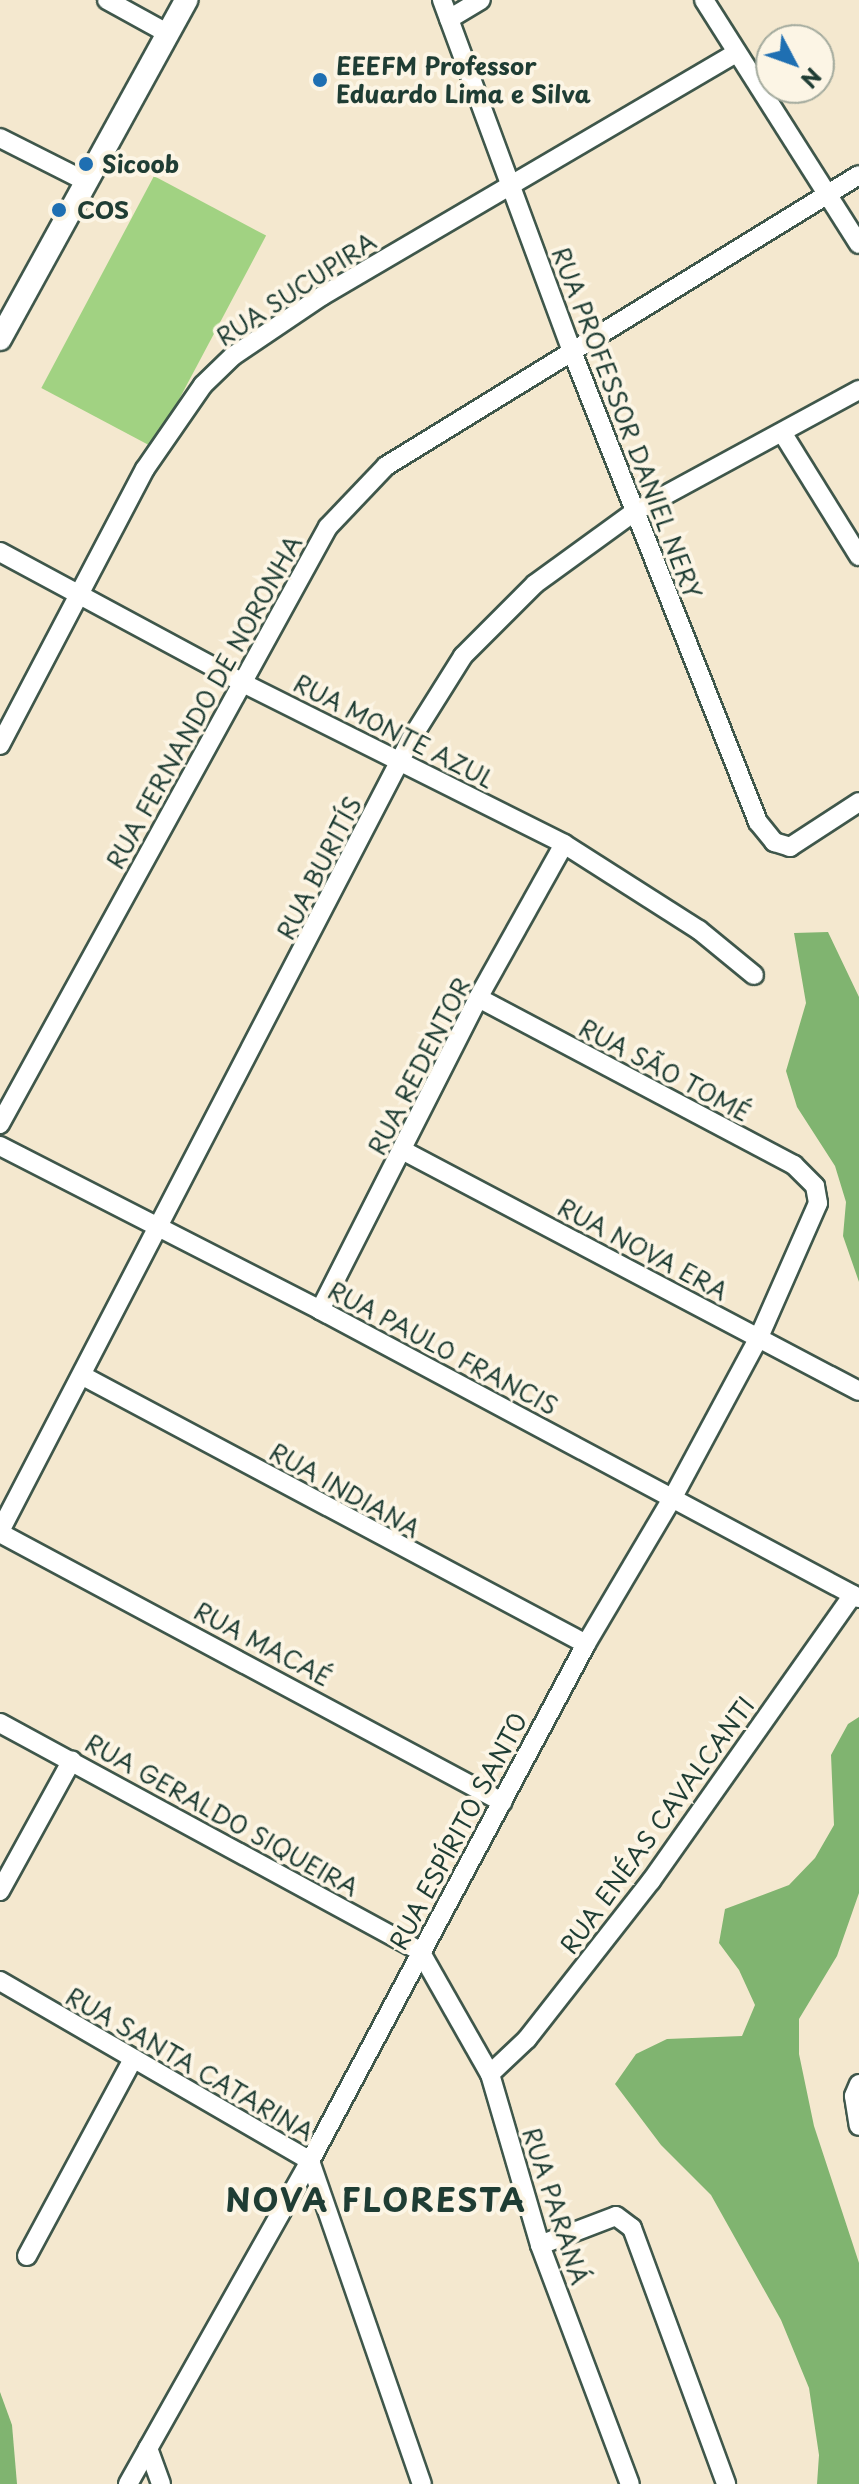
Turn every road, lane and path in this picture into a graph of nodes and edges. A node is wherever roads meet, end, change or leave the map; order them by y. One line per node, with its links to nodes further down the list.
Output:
1 (107, 0): 7 (street)
2 (186, 0): 7 (street)
3 (442, 0): 6 (street, RUA PROFESSOR DANIEL NERY)
4 (481, 0): 6 (street)
5 (704, 0): 8 (street)
6 (449, 19): 12 (street, RUA PROFESSOR DANIEL NERY)
7 (167, 33): 11 (street)
8 (736, 53): 12 (street, RUA SUCUPIRA); 13 (street)
9 (0, 138): 11 (street)
10 (859, 175): 13 (street, RUA FERNANDO DE NORONHA)
11 (87, 182): 15 (street)
12 (510, 183): 16 (street, RUA PROFESSOR DANIEL NERY); 22 (street, RUA SUCUPIRA)
13 (826, 195): 14 (street); 16 (street, RUA FERNANDO DE NORONHA)
14 (859, 244)
15 (0, 339)
16 (571, 349): 19 (street, RUA PROFESSOR DANIEL NERY); 23 (street, RUA FERNANDO DE NORONHA)
17 (859, 390): 18 (street, RUA BURITÍS)
18 (783, 434): 19 (street, RUA BURITÍS); 21 (street)
19 (634, 512): 25 (street, RUA BURITÍS); 26 (street, RUA PROFESSOR DANIEL NERY)
20 (0, 552): 22 (street, RUA MONTE AZUL)
21 (859, 556)
22 (80, 594): 23 (street, RUA MONTE AZUL); 24 (street, RUA SUCUPIRA)
23 (243, 683): 25 (street, RUA MONTE AZUL); 30 (street, RUA FERNANDO DE NORONHA)
24 (0, 745)
25 (403, 759): 27 (street, RUA MONTE AZUL); 34 (street, RUA BURITÍS)
26 (859, 802)
27 (564, 844): 28 (street, RUA MONTE AZUL); 29 (street, RUA REDENTOR)
28 (754, 975)
29 (478, 998): 32 (street, RUA REDENTOR); 33 (street, RUA SÃO TOMÉ)
30 (0, 1124)
31 (0, 1146): 34 (street, RUA PAULO FRANCIS)
32 (404, 1151): 35 (street, RUA REDENTOR); 36 (street, RUA NOVA ERA)
33 (818, 1195): 36 (street, RUA ESPÍRITO SANTO)
34 (160, 1226): 35 (street, RUA PAULO FRANCIS); 37 (street, RUA BURITÍS)
35 (320, 1310): 39 (street, RUA PAULO FRANCIS)
36 (759, 1337): 38 (street, RUA NOVA ERA); 39 (street, RUA ESPÍRITO SANTO)
37 (83, 1376): 40 (street, RUA BURITÍS); 42 (street, RUA INDIANA)
38 (859, 1391)
39 (673, 1497): 41 (street, RUA PAULO FRANCIS); 42 (street, RUA ESPÍRITO SANTO)
40 (0, 1532): 45 (street, RUA MACAÉ)
41 (856, 1596): 50 (street, RUA ENÉAS CAVALCANTI)
42 (586, 1644): 45 (street, RUA ESPÍRITO SANTO)
43 (0, 1723): 44 (street, RUA GERALDO SIQUEIRA)
44 (72, 1760): 46 (street); 47 (street, RUA GERALDO SIQUEIRA)
45 (502, 1802): 47 (street, RUA ESPÍRITO SANTO)
46 (0, 1891)
47 (420, 1951): 50 (street, RUA PARANÁ); 53 (street, RUA ESPÍRITO SANTO)
48 (0, 1981): 49 (street, RUA SANTA CATARINA)
49 (133, 2059): 53 (street, RUA SANTA CATARINA); 55 (street)
50 (490, 2074): 54 (street, RUA PARANÁ)
51 (856, 2090): 52 (street)
52 (859, 2126)
53 (310, 2161): 56 (street, RUA ESPÍRITO SANTO); 59 (street, RUA SANTA CATARINA)
54 (540, 2245): 60 (street, RUA PARANÁ); 61 (street)
55 (27, 2256)
56 (148, 2448): 57 (street, RUA ESPÍRITO SANTO); 58 (street)
57 (128, 2484)
58 (161, 2484)
59 (422, 2484)
60 (630, 2484)
61 (726, 2484)

